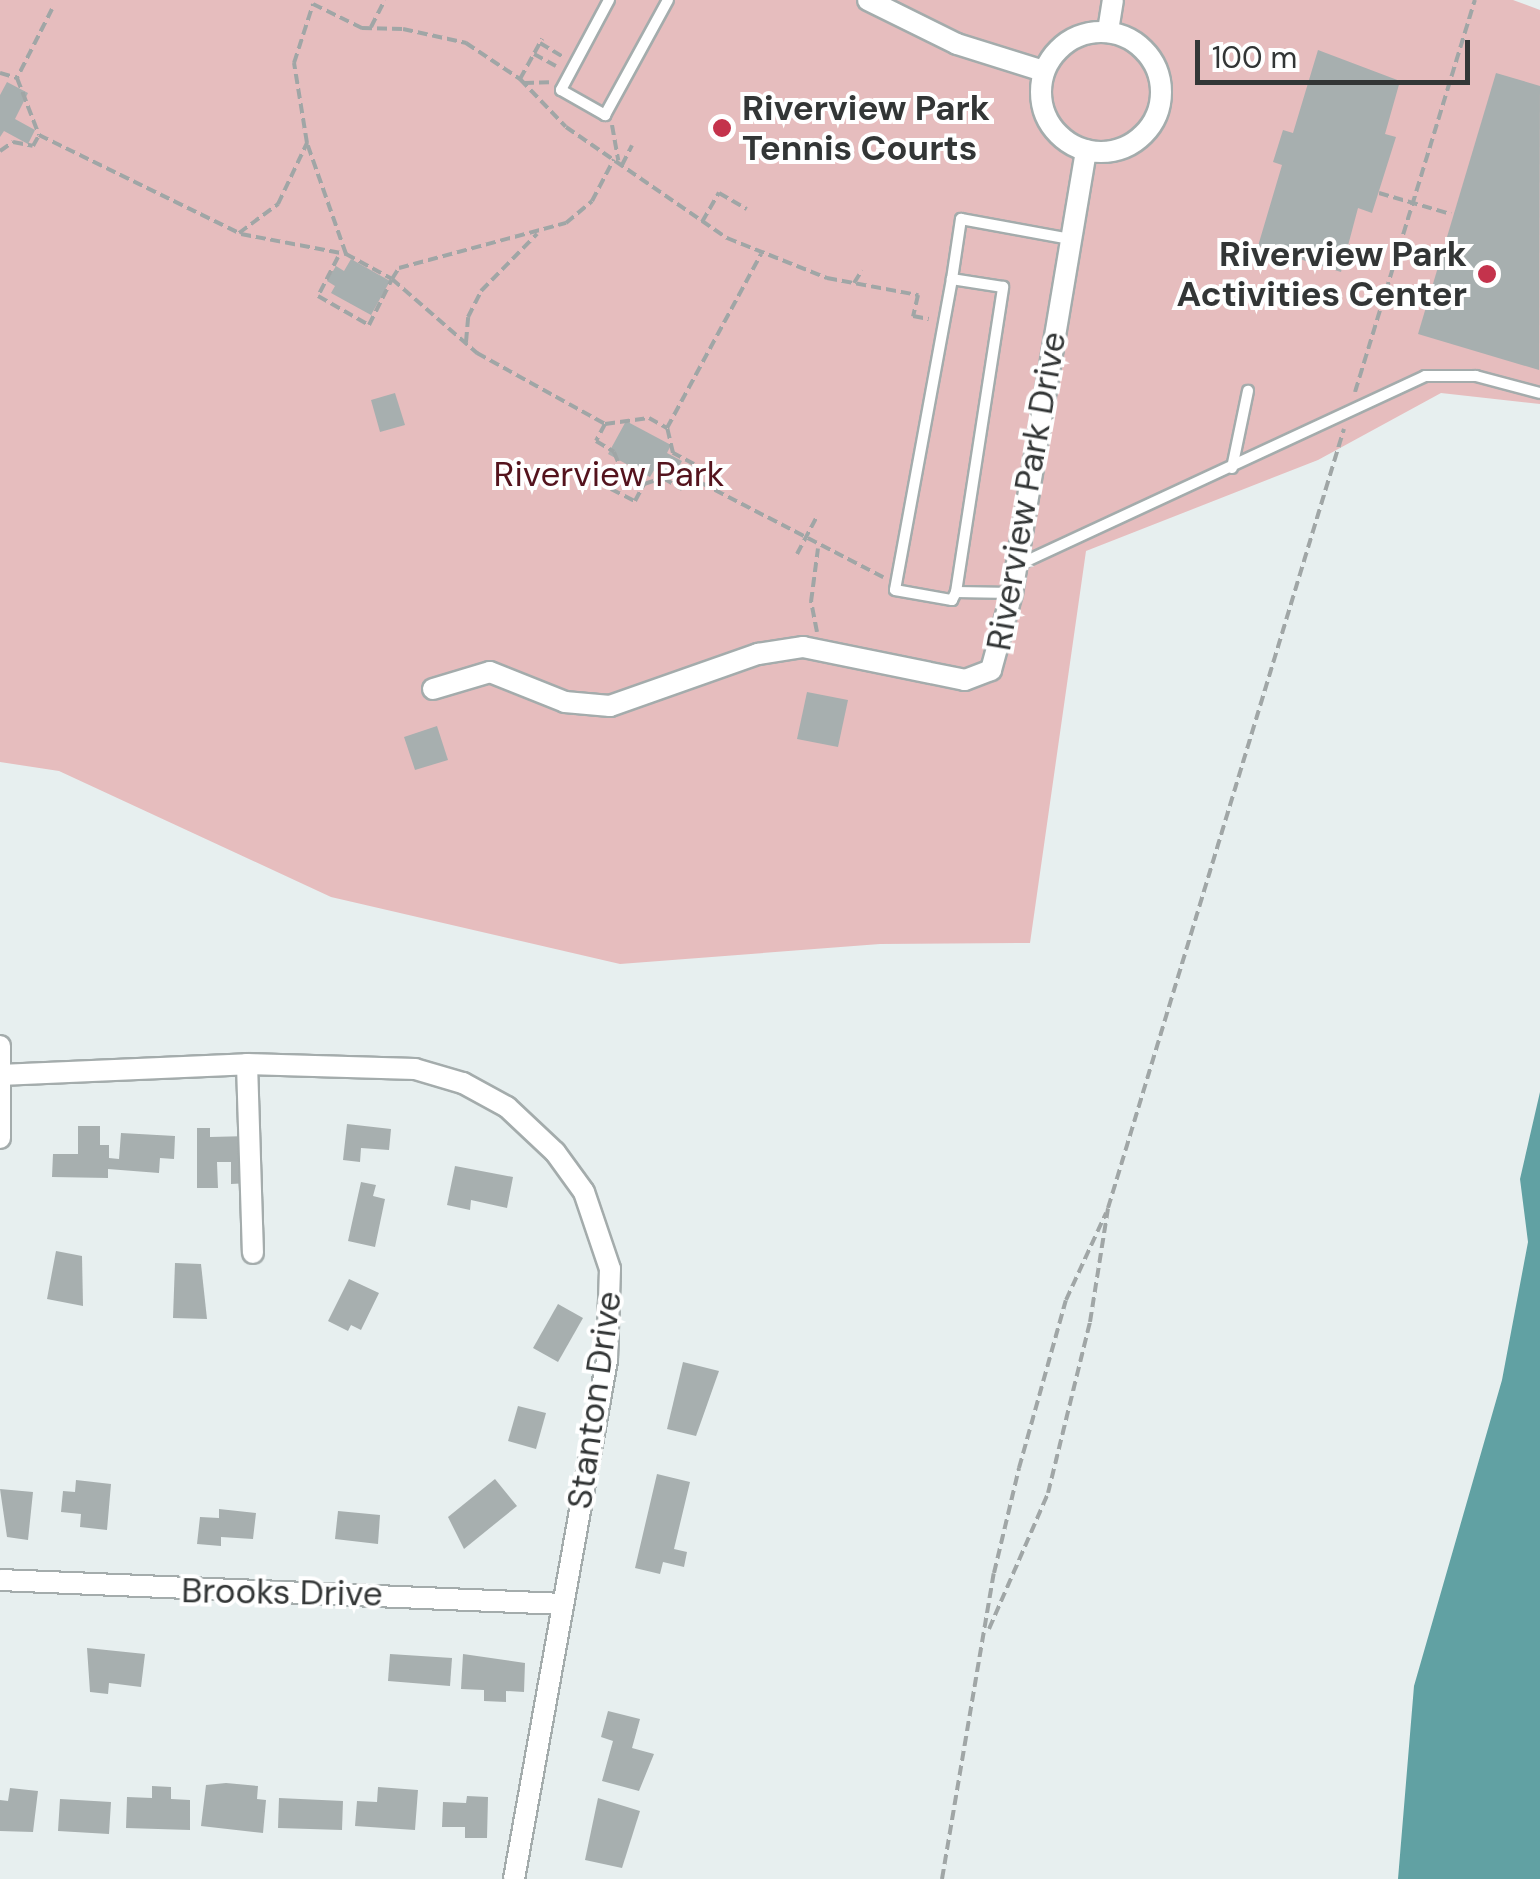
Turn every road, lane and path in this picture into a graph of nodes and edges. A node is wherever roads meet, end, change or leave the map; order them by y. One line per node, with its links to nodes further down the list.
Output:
1 (385, 0): 9 (path)
2 (608, 0): 12 (lane)
3 (668, 0): 18 (lane)
4 (868, 0): 13 (street)
5 (1113, 0): 10 (street)
6 (1476, 0): 43 (path)
7 (314, 2): 9 (path); 20 (path)
8 (52, 9): 15 (path)
9 (370, 27): 16 (path)
10 (1108, 32): 13 (street); 22 (street)
11 (534, 54): 12 (path); 12 (path); 16 (path)
12 (572, 68): 17 (lane)
13 (1044, 70): 22 (street)
14 (0, 73): 15 (path)
15 (16, 78): 19 (path)
16 (522, 81): 17 (path); 24 (path)
17 (564, 86): 18 (lane)
18 (608, 111): 24 (path)
19 (39, 135): 23 (path); 30 (path)
20 (307, 143): 30 (path); 32 (path)
21 (632, 145): 24 (path)
22 (1086, 150): 31 (street, Riverview Park Drive)
23 (0, 151)
24 (618, 162): 28 (path); 29 (path)
25 (1379, 192): 27 (path, bridge)
26 (747, 209): 28 (path)
27 (1451, 214)
28 (702, 222): 33 (path)
29 (541, 231): 36 (path); 40 (path)
30 (239, 233): 34 (path)
31 (1070, 239): 37 (lane); 52 (street, Riverview Park Drive)
32 (346, 254): 34 (path); 36 (path)
33 (761, 254): 38 (path); 45 (path)
34 (338, 257): 36 (path)
35 (862, 270): 38 (path)
36 (392, 279): 40 (path)
37 (952, 279): 39 (lane); 54 (lane)
38 (854, 283): 39 (path)
39 (944, 321): 54 (lane)
40 (466, 344): 44 (path)
41 (1248, 390): 46 (lane)
42 (1540, 392): 43 (lane)
43 (1349, 412): 46 (lane); 62 (path)
44 (605, 424): 45 (path); 47 (path)
45 (667, 428): 47 (path)
46 (1232, 468): 52 (lane)
47 (688, 476): 49 (path)
48 (816, 519): 49 (path)
49 (804, 540): 50 (path); 51 (path)
50 (818, 548): 53 (path); 56 (path)
51 (797, 554)
52 (1017, 565): 55 (street, Riverview Park Drive)
53 (870, 574)
54 (956, 592): 55 (lane)
55 (1012, 593): 56 (street, Riverview Park Drive)
56 (826, 654): 57 (street, Riverview Park Drive)
57 (433, 689)
58 (0, 1046): 60 (street)
59 (247, 1064): 60 (street, Stanton Drive); 63 (street); 65 (street, Stanton Drive)
60 (1, 1075): 61 (street)
61 (0, 1138)
62 (1108, 1208): 66 (path); 66 (path)
63 (253, 1253)
64 (0, 1580): 65 (street, Brooks Drive)
65 (563, 1604): 67 (street, Stanton Drive)
66 (989, 1629): 68 (path)
67 (514, 1879)
68 (942, 1879)

